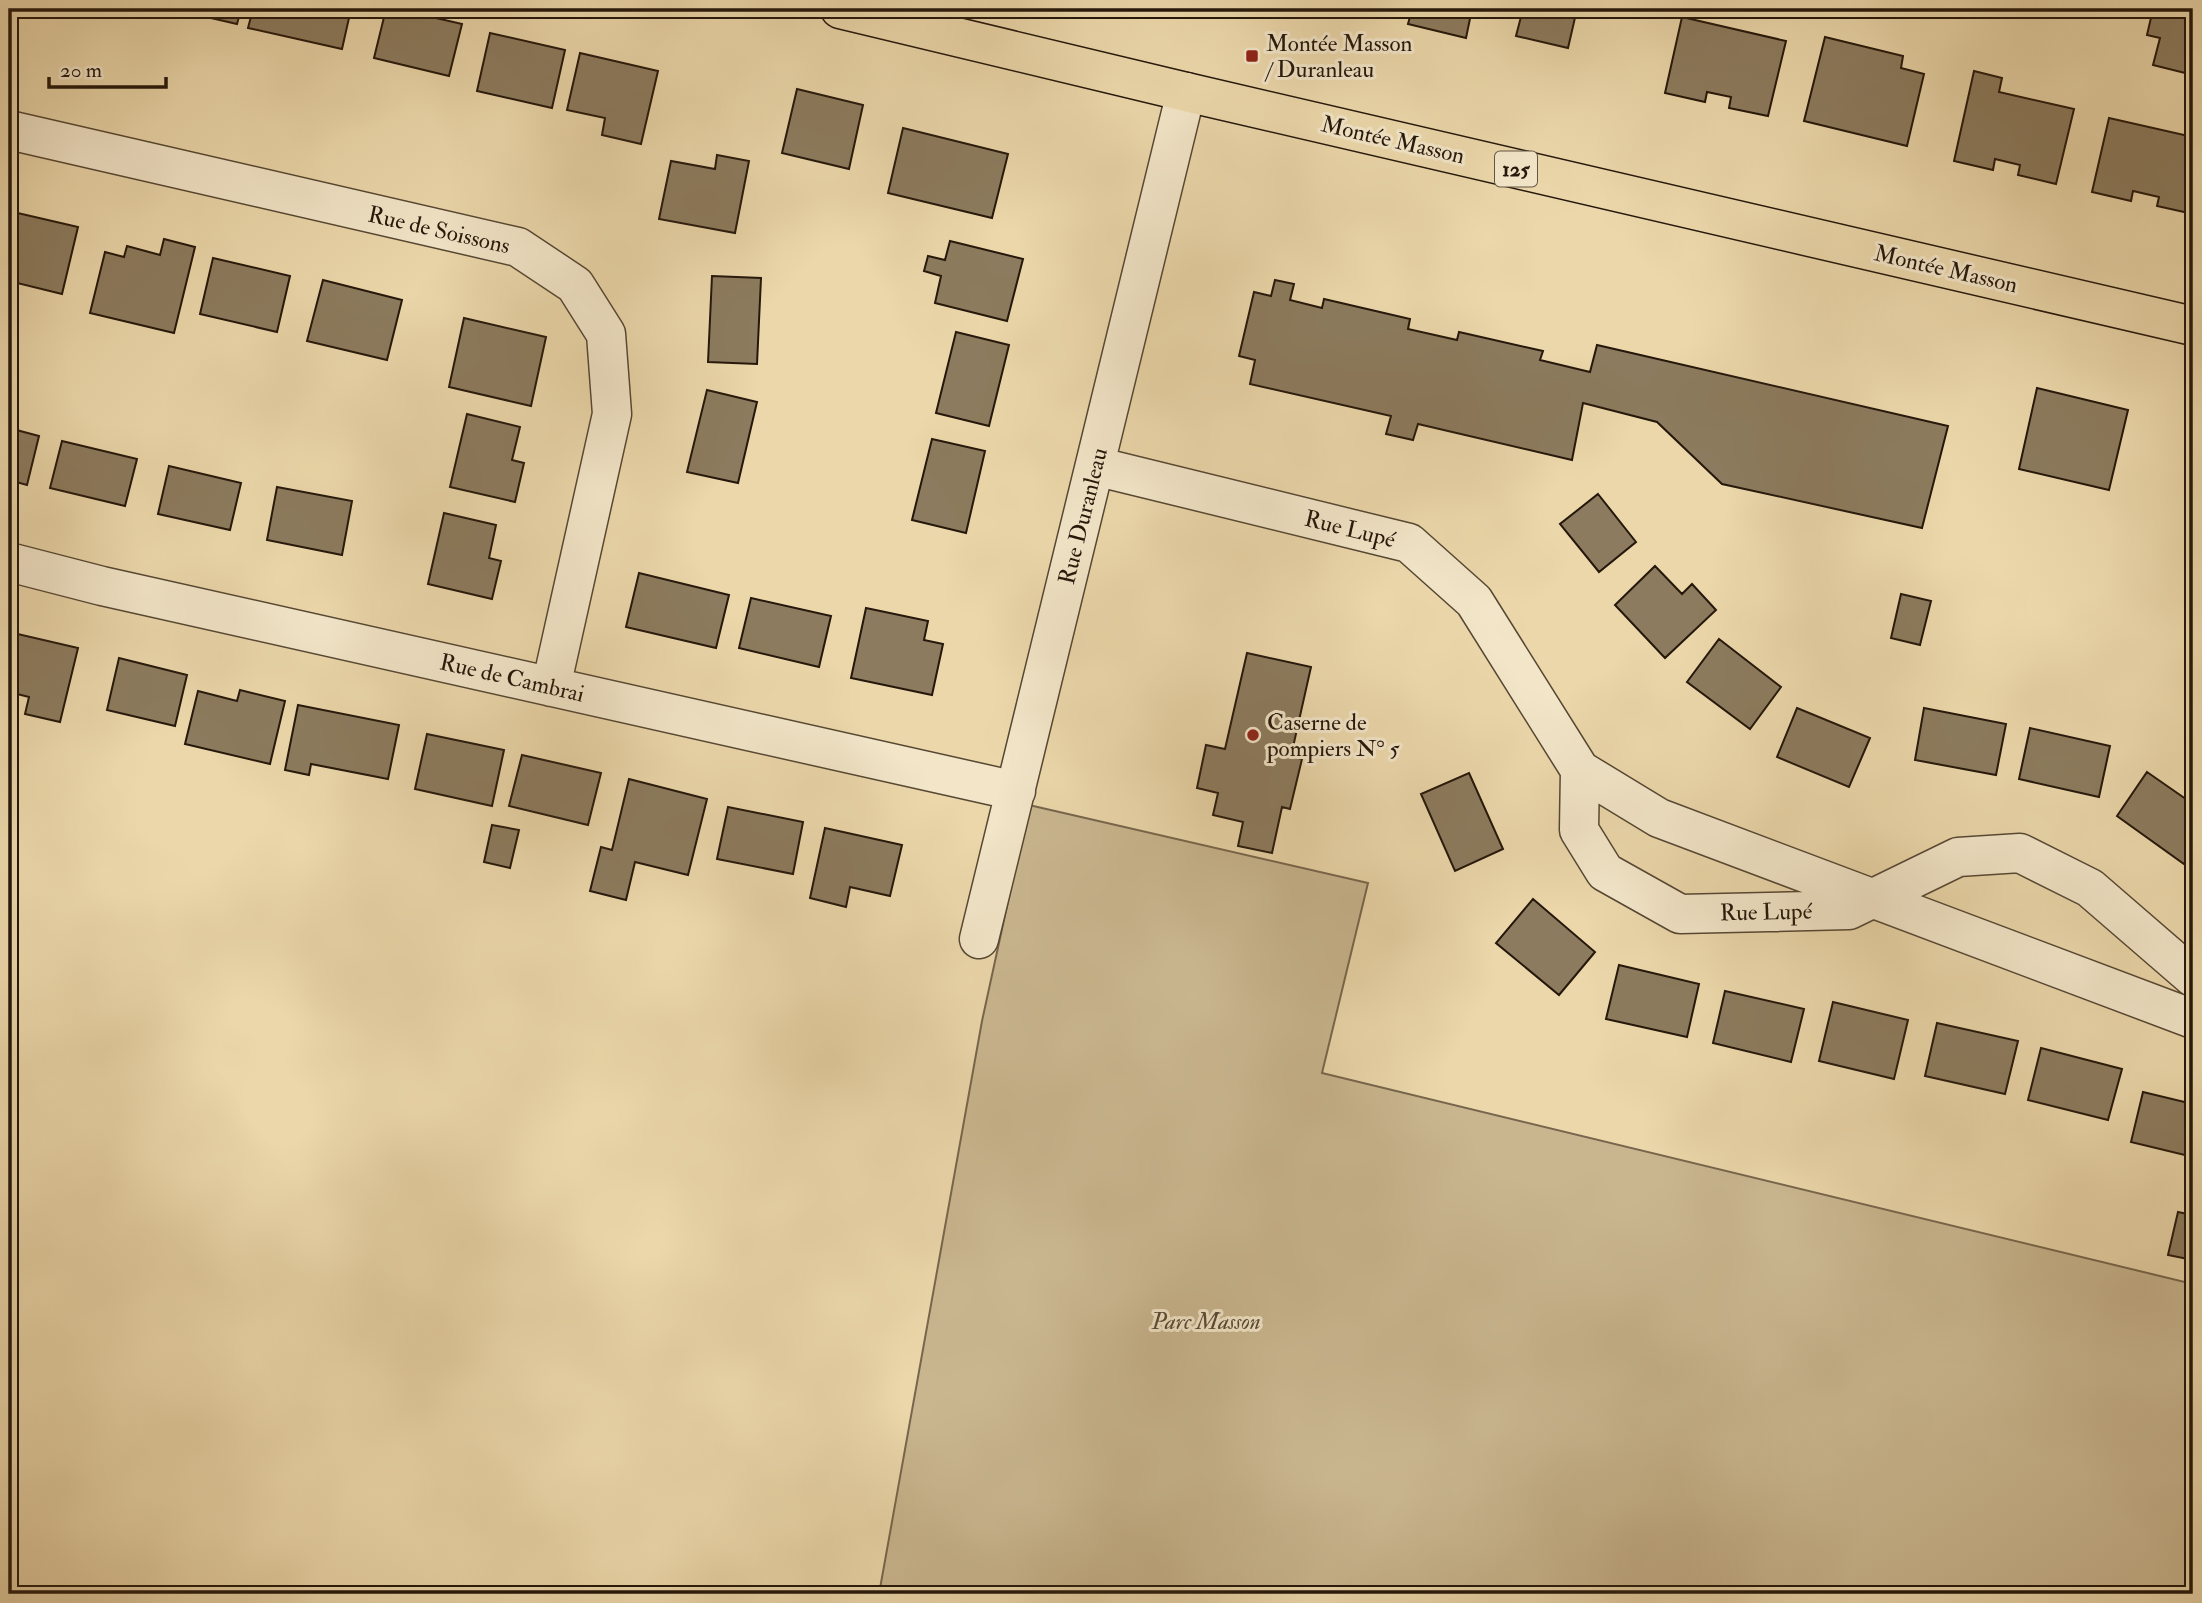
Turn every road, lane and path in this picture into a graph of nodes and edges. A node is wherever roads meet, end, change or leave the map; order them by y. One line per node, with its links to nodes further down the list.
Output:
1 (840, 9): 2 (main road, Montée Masson / 125)
2 (1185, 92): 4 (main road, Montée Masson / 125); 5 (street, Rue Duranleau)
3 (9, 130): 7 (street, Rue de Soissons)
4 (2193, 326)
5 (1095, 466): 8 (street, Rue Lupé); 9 (street, Rue Duranleau)
6 (9, 562): 7 (street, Rue de Cambrai)
7 (551, 687): 9 (street, Rue de Cambrai)
8 (1580, 770): 10 (street, Rue Lupé); 10 (street, Rue Lupé)
9 (1016, 791): 11 (street, Rue Duranleau)
10 (1877, 898): 12 (street, Rue Lupé); 13 (street, Rue Lupé)
11 (979, 939)
12 (2193, 977)
13 (2193, 1019)

